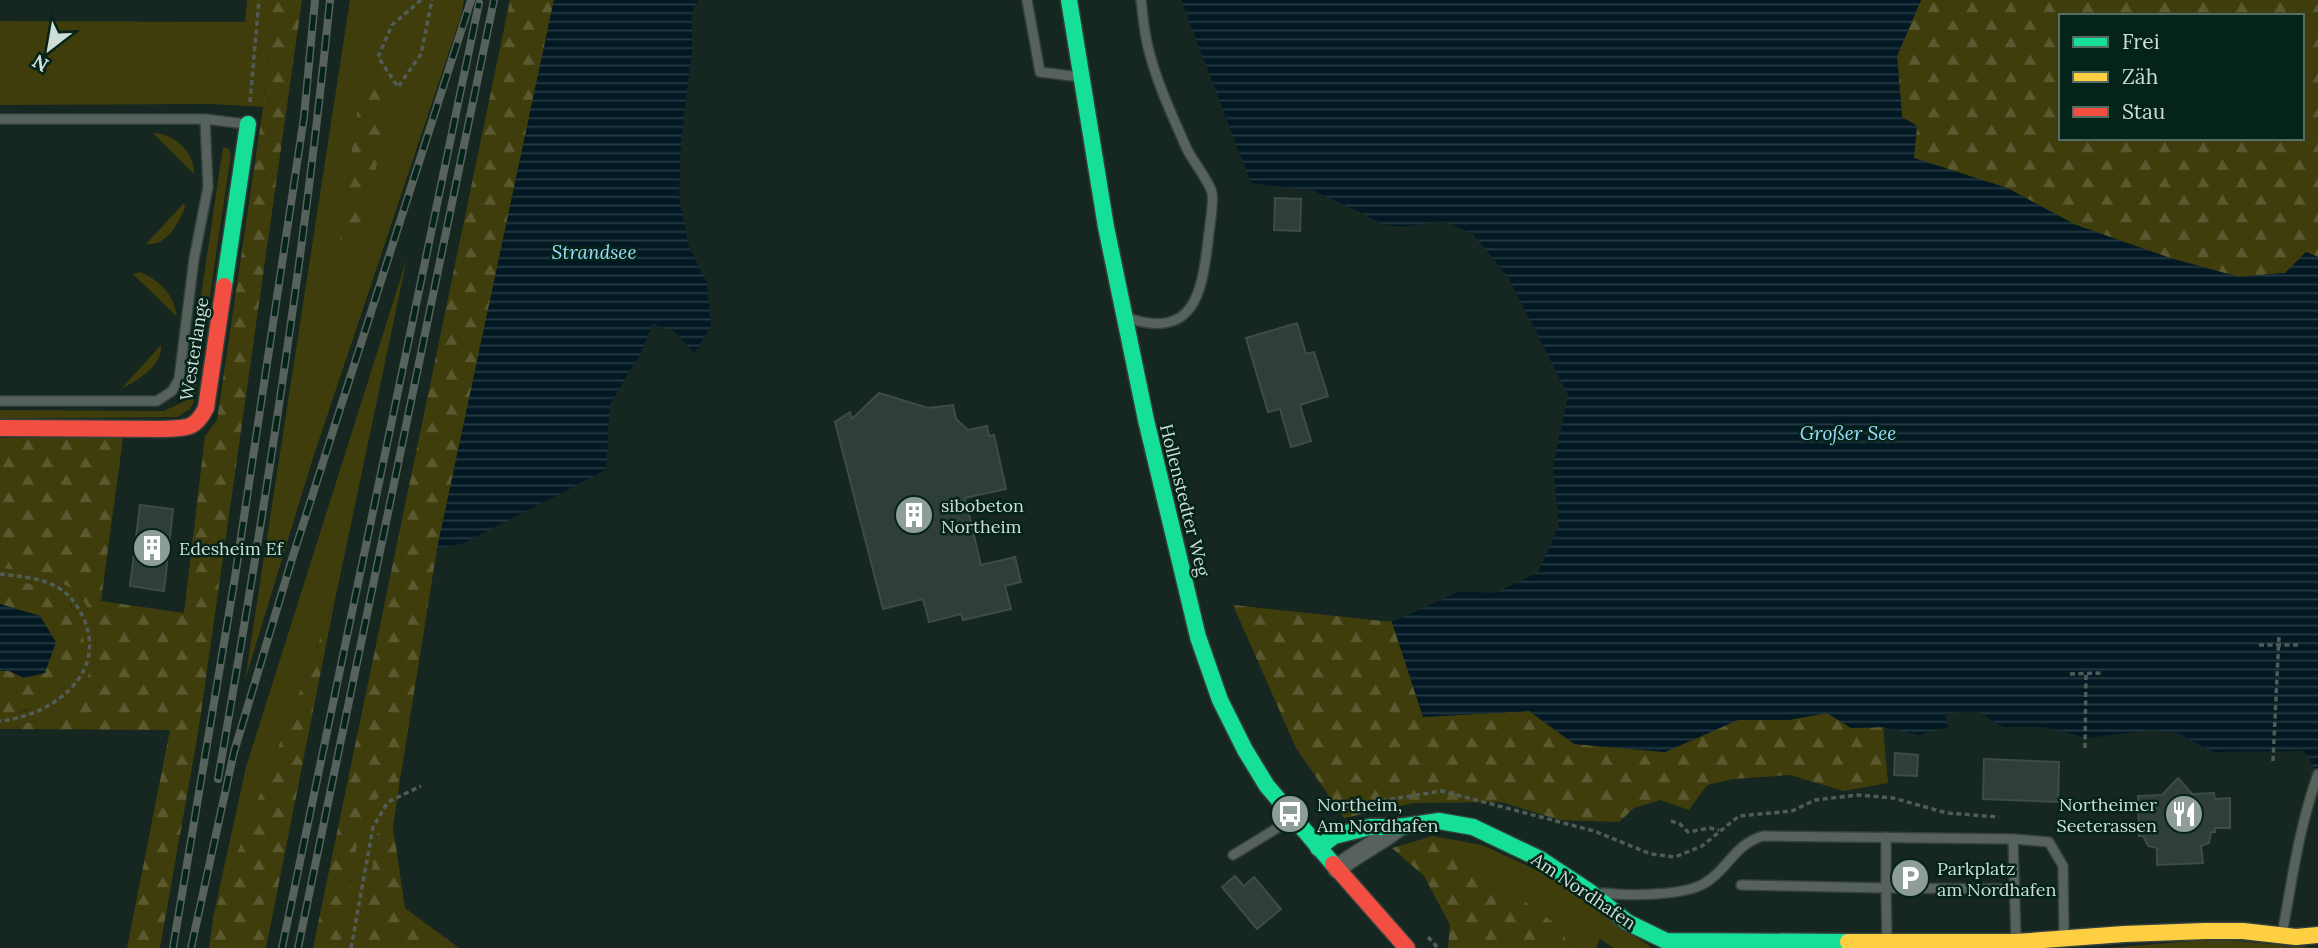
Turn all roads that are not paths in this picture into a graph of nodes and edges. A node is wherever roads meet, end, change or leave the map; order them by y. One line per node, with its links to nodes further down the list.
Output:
1 (1027, 0): 4 (lane)
2 (1069, 0): 4 (street, Hollenstedter Weg)
3 (1141, 0): 8 (lane)
4 (1082, 77): 8 (street, Hollenstedter Weg)
5 (0, 119): 6 (lane)
6 (205, 119): 7 (lane); 9 (lane)
7 (248, 124): 10 (street, Westerlange)
8 (1123, 316): 12 (street, Hollenstedter Weg)
9 (0, 401)
10 (0, 428)
11 (2318, 774): 24 (lane)
12 (1294, 818): 16 (street, Hollenstedter Weg); 17 (lane)
13 (1399, 827): 16 (street, Am Nordhafen); 18 (street, Am Nordhafen); 22 (street, Am Nordhafen)
14 (1886, 837): 15 (lane); 20 (lane); 22 (lane)
15 (2013, 839): 21 (lane); 25 (lane)
16 (1318, 848): 18 (street, Hollenstedter Weg)
17 (1233, 855)
18 (1337, 869): 28 (street, Hollenstedter Weg)
19 (1741, 885): 20 (lane)
20 (1886, 888): 21 (lane); 26 (lane)
21 (2014, 889): 27 (lane)
22 (1590, 892): 26 (street, Am Nordhafen)
23 (2318, 935): 24 (street, Am Nordhafen)
24 (2281, 936): 25 (street, Am Nordhafen)
25 (2064, 937): 27 (street, Am Nordhafen)
26 (1887, 942): 27 (street, Am Nordhafen)
27 (2016, 942)
28 (1407, 948)

